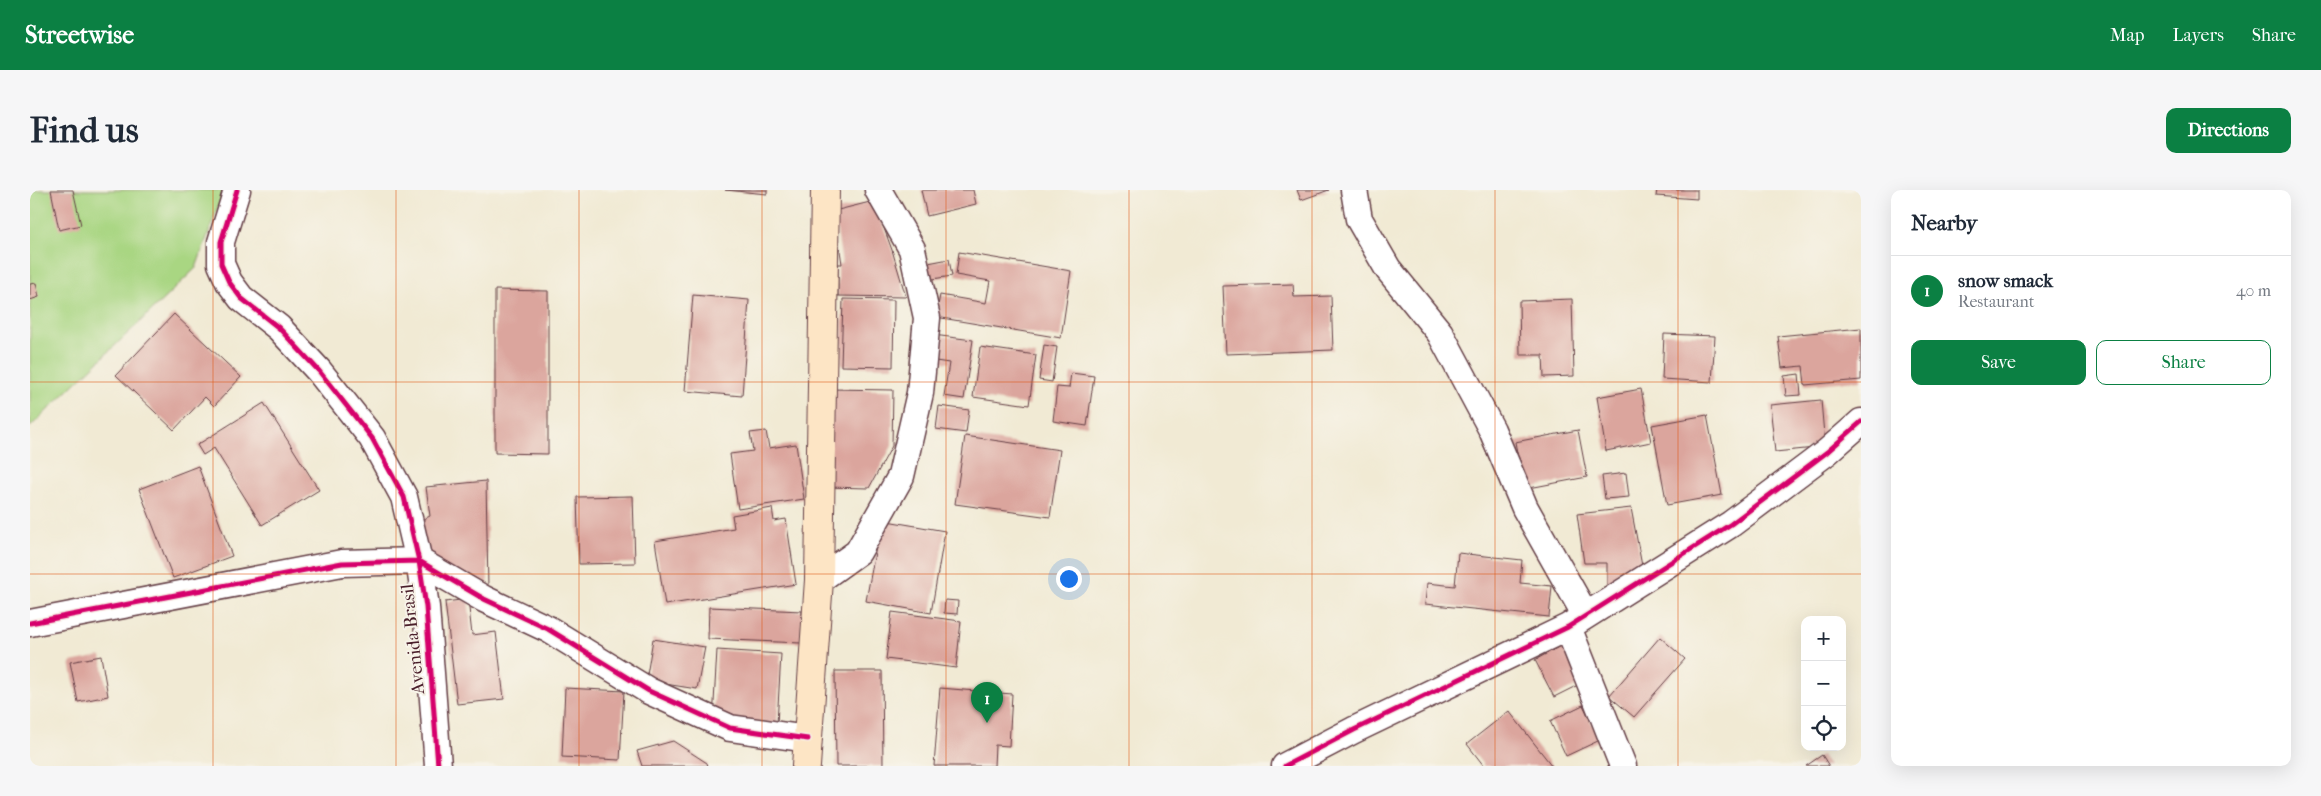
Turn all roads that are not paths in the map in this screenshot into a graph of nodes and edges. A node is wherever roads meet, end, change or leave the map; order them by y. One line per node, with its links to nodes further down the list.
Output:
1 (237, 190): 6 (street, Avenida Brasil)
2 (825, 190): 7 (main road)
3 (878, 190): 7 (street)
4 (1354, 190): 8 (street)
5 (1861, 422): 8 (street)
6 (419, 561): 9 (street); 10 (street); 11 (street, Avenida Brasil)
7 (819, 580): 10 (main road)
8 (1577, 621): 13 (street); 14 (street)
9 (30, 623)
10 (808, 739): 12 (main road)
11 (438, 766)
12 (806, 766)
13 (1285, 766)
14 (1623, 766)

